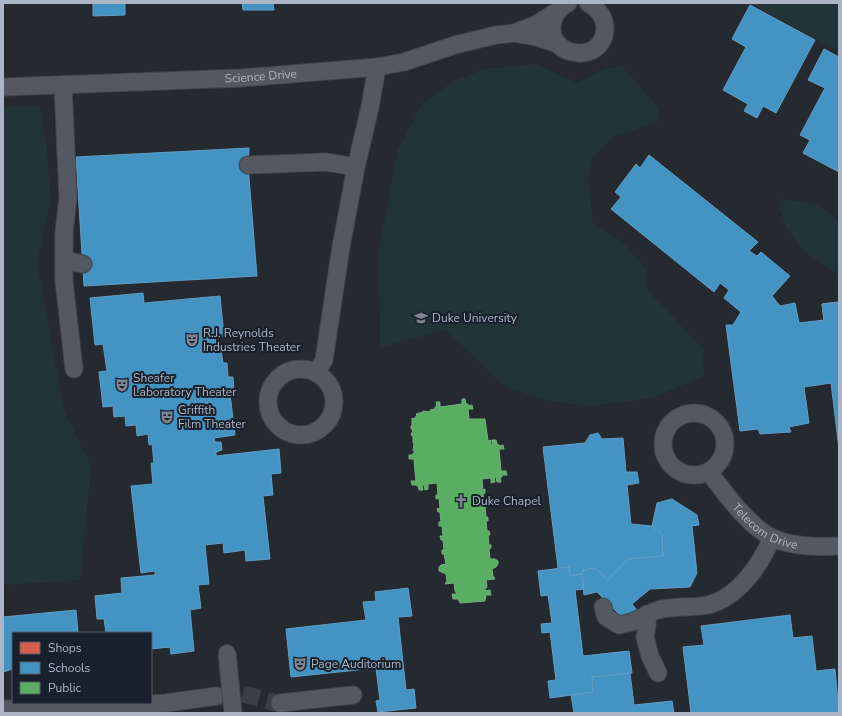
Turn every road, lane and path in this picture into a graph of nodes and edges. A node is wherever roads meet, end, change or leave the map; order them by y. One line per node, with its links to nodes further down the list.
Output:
1 (588, 3): 4 (street, Science Drive)
2 (562, 8): 3 (street, Science Drive); 4 (street, Science Drive)
3 (514, 33): 4 (street, Science Drive); 5 (street, Science Drive)
4 (558, 44)
5 (377, 67): 6 (street, Science Drive); 9 (street)
6 (63, 85): 7 (street, Science Drive); 10 (street)
7 (3, 87)
8 (248, 165): 9 (street)
9 (356, 167): 13 (street)
10 (64, 260): 11 (street); 12 (street)
11 (83, 264)
12 (74, 369)
13 (316, 373)
14 (709, 472): 15 (street, Telecom Drive)
15 (772, 538): 16 (street, Telecom Drive); 18 (street)
16 (839, 546)
17 (603, 607): 18 (street)
18 (647, 614): 20 (street)
19 (227, 653): 27 (street, bridge)
20 (658, 673)
21 (353, 695): 24 (street)
22 (217, 696): 23 (street)
23 (152, 703)
24 (280, 703)
25 (144, 704): 26 (street)
26 (3, 709)
27 (233, 713)

